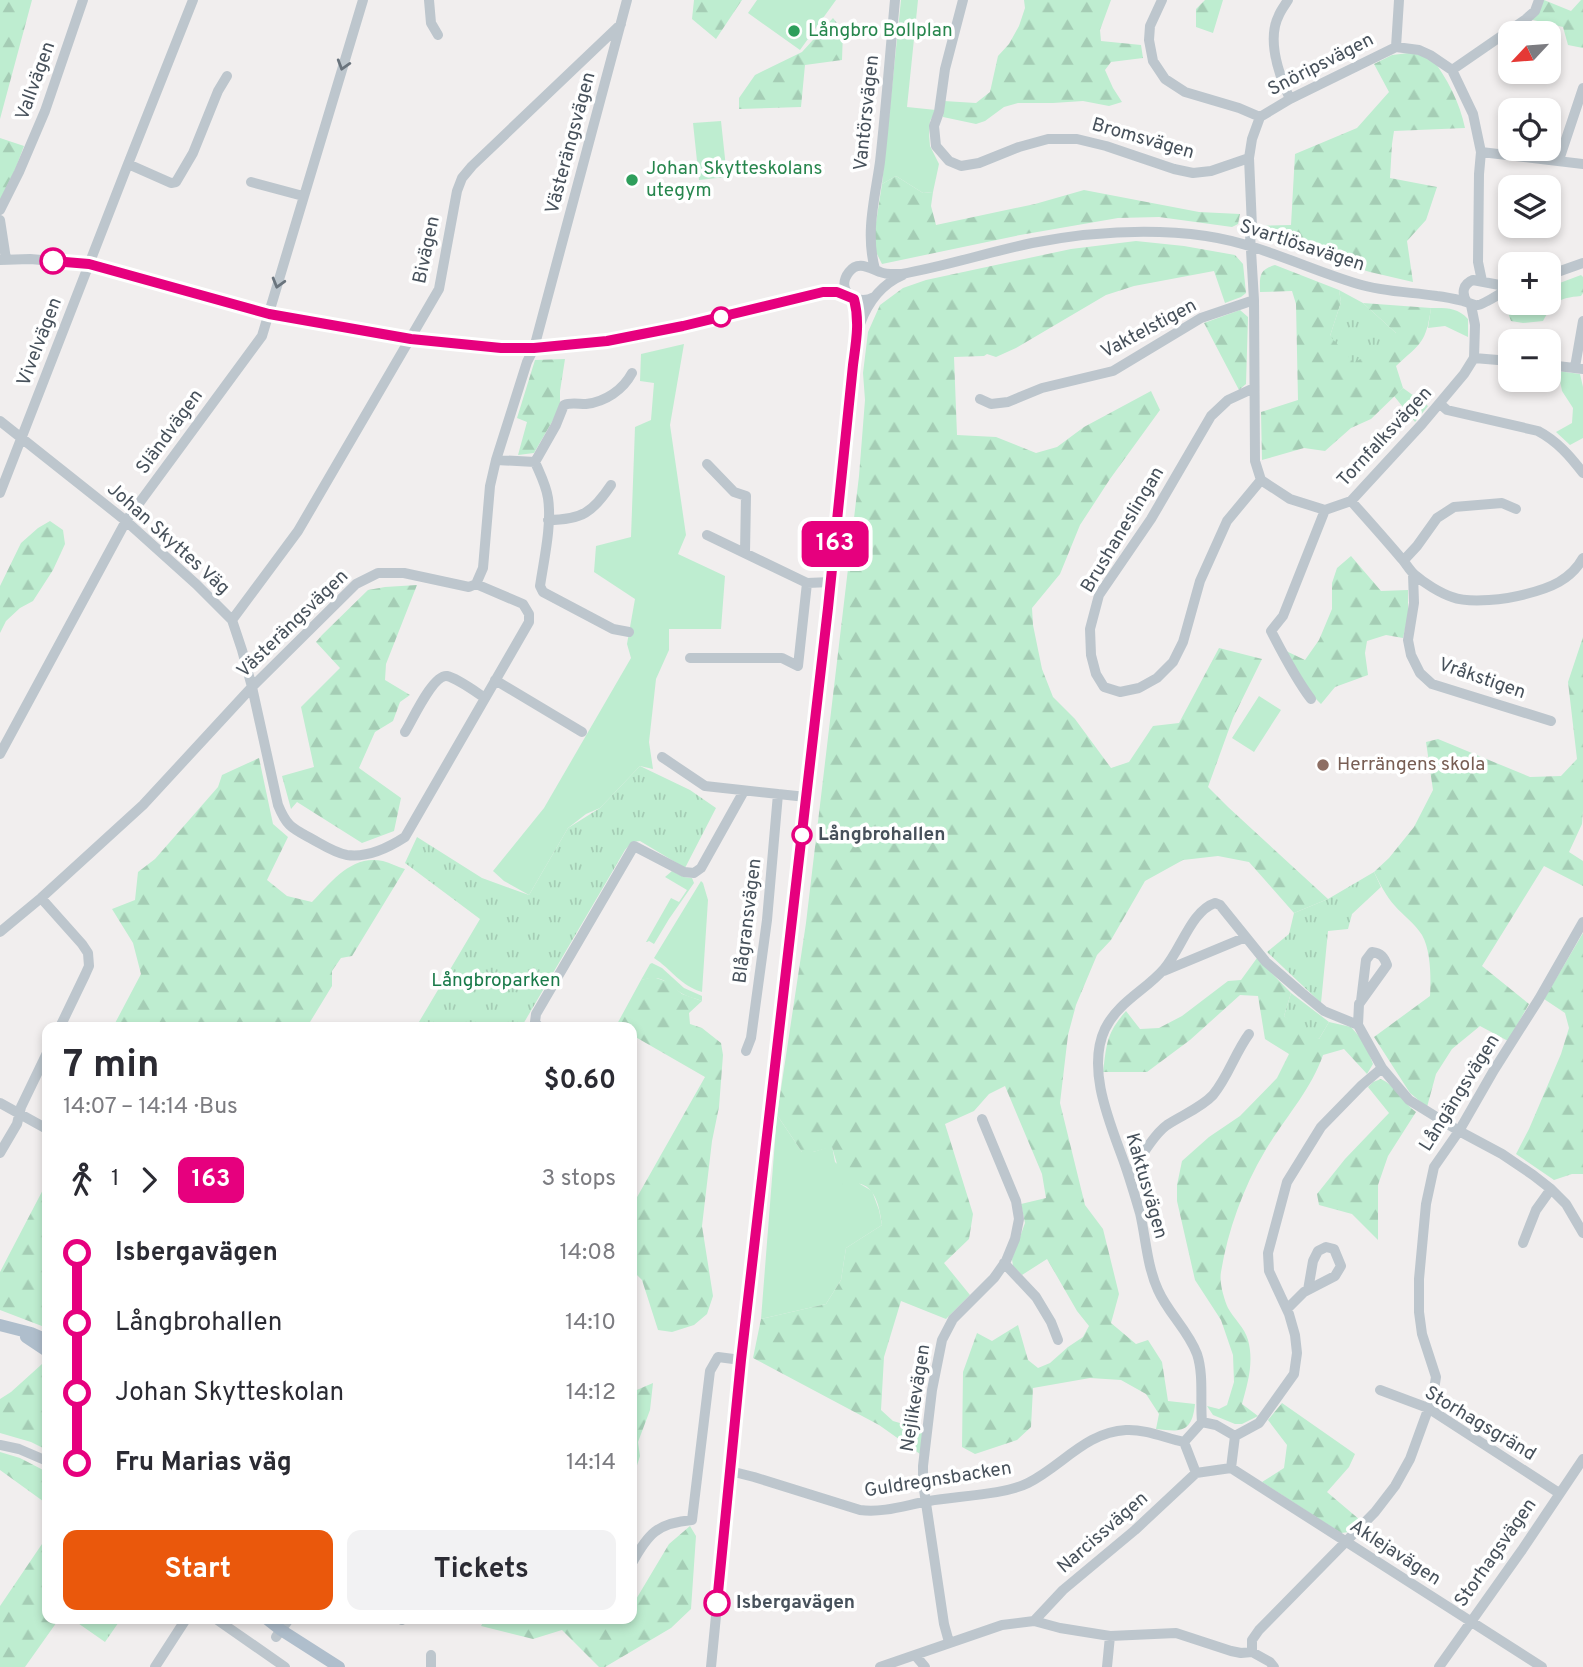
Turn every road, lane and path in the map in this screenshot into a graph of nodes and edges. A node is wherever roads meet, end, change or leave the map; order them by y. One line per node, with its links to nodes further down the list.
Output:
1 (83, 0): 29 (street, Vallvägen)
2 (193, 0): 25 (street, Vivelvägen)
3 (363, 0): 28 (street, Sländvägen, one-way to 28)
4 (429, 0): 13 (street)
5 (627, 0): 12 (street, Västerängsvägen)
6 (895, 0): 31 (street, Vantörsvägen)
7 (963, 0): 23 (street, Bromsvägen)
8 (1162, 0): 19 (street)
9 (1288, 0): 18 (street)
10 (1399, 0): 14 (street)
11 (1539, 0): 15 (street)
12 (621, 24): 53 (street, Bivägen); 54 (street, Västerängsvägen)
13 (438, 34)
14 (1396, 47): 15 (street, Snöripsvägen); 18 (street, Snöripsvägen)
15 (1452, 70): 20 (street)
16 (227, 76): 25 (street)
17 (1583, 88): 22 (street)
18 (1290, 99): 19 (street, Snöripsvägen)
19 (1260, 117): 23 (street, Snöripsvägen)
20 (1481, 152): 21 (street); 40 (street)
21 (1498, 154)
22 (1561, 154)
23 (1249, 158): 32 (street, Snöripsvägen)
24 (1561, 160): 26 (street)
25 (128, 164): 35 (street, Vivelvägen)
26 (1583, 164)
27 (251, 182): 28 (street)
28 (303, 196): 50 (street, Sländvägen, one-way to 50)
29 (0, 210)
30 (0, 220): 33 (street)
31 (870, 228): 36 (street, Vantörsvägen); 37 (street, Vantörsvägen)
32 (1251, 246): 39 (street, Svartlösavägen); 46 (street, Svartlösavägen); 48 (street)
33 (3, 260): 35 (street)
34 (1583, 263): 38 (street)
35 (89, 264): 50 (street); 64 (street, Vivelvägen)
36 (852, 269): 37 (street); 43 (street); 47 (street)
37 (876, 270): 39 (street, Svartlösavägen); 45 (street)
38 (1561, 271)
39 (909, 272): 45 (street, Svartlösavägen)
40 (1480, 281): 41 (street); 42 (street); 49 (street)
41 (1498, 285)
42 (1464, 289): 46 (street, Svartlösavägen); 49 (street)
43 (816, 293): 47 (street); 54 (street)
44 (1498, 293): 49 (street)
45 (876, 295): 47 (street); 52 (street)
46 (1436, 296): 49 (street, Svartlösavägen)
47 (853, 298): 52 (street)
48 (1254, 300): 60 (street); 61 (street, Vaktelstigen)
49 (1477, 303): 55 (street)
50 (269, 314): 53 (street); 76 (street, Sländvägen)
51 (1583, 321): 58 (street)
52 (858, 332): 82 (street)
53 (411, 339): 54 (street); 86 (street, Bivägen)
54 (534, 348): 65 (street, Västerängsvägen)
55 (1474, 358): 56 (street); 62 (street, Tornfalksvägen)
56 (1498, 360)
57 (1561, 366): 58 (street)
58 (1579, 368)
59 (632, 373): 66 (street)
60 (1255, 388): 69 (street); 69 (street, Brushaneslingan)
61 (981, 399)
62 (1440, 404): 68 (street); 72 (street, Tornfalksvägen)
63 (0, 421): 64 (street, Johan Skyttes Väg)
64 (23, 438): 71 (street, Vivelvägen); 76 (street, Johan Skyttes Väg)
65 (496, 460): 66 (street); 84 (street, Västerängsvägen)
66 (535, 462): 75 (street)
67 (707, 464): 78 (street)
68 (1583, 473)
69 (1261, 480): 74 (street)
70 (611, 485): 75 (street)
71 (0, 493)
72 (1351, 501): 74 (street, Tornfalksvägen); 80 (street)
73 (1516, 509): 80 (street)
74 (1325, 510): 92 (street)
75 (548, 520): 85 (street)
76 (126, 521): 86 (street, Johan Skyttes Väg); 96 (street, Sländvägen)
77 (707, 535): 78 (street)
78 (745, 553): 83 (street)
79 (1583, 558): 81 (street)
80 (1404, 560): 81 (street)
81 (1413, 574): 93 (street, Vråkstigen)
82 (831, 582): 83 (street); 100 (street)
83 (807, 583): 88 (street)
84 (477, 584): 85 (street); 90 (street, Västerängsvägen)
85 (536, 602): 87 (street); 89 (street, Johan Skyttes Väg)
86 (232, 620): 90 (street, Johan Skyttes Väg)
87 (629, 632)
88 (690, 658)
89 (495, 680): 91 (street, Johan Skyttes Väg); 95 (street)
90 (252, 687): 91 (street, Johan Skyttes Väg); 101 (street, Västerängsvägen)
91 (485, 698): 94 (street)
92 (1311, 699)
93 (1551, 721)
94 (405, 732)
95 (582, 732)
96 (0, 754)
97 (662, 757): 98 (street)
98 (744, 791): 99 (street); 108 (street)
99 (778, 794): 100 (street); 111 (street, Blågransvägen)
100 (806, 797): 132 (street)
101 (41, 898): 103 (street, Västerängsvägen); 107 (street)
102 (1583, 922): 118 (street, Långängsvägen)
103 (0, 932)
104 (1246, 937): 105 (street, Kaktusvägen); 105 (street, Kaktusvägen); 109 (street)
105 (1161, 972): 120 (street, Kaktusvägen)
106 (1361, 1001): 109 (street)
107 (62, 1022)
108 (535, 1022)
109 (1358, 1025): 113 (street)
110 (1249, 1034): 120 (street)
111 (746, 1051)
112 (42, 1063): 115 (street)
113 (1382, 1068): 118 (street); 126 (street)
114 (0, 1103): 115 (street)
115 (20, 1114): 117 (street); 119 (street)
116 (982, 1119): 124 (street, Nejlikevägen)
117 (42, 1126)
118 (1459, 1131): 121 (street); 134 (street, Långängsvägen)
119 (0, 1153)
120 (1129, 1177): 135 (street, Kaktusvägen)
121 (1551, 1189): 122 (street); 123 (street)
122 (1583, 1233)
123 (1523, 1243)
124 (1004, 1263): 130 (street); 145 (street, Nejlikevägen)
125 (1308, 1290): 126 (street)
126 (1287, 1309): 136 (street)
127 (0, 1325): 128 (main road)
128 (14, 1329): 129 (main road); 131 (main road)
129 (42, 1338)
130 (1058, 1340)
131 (42, 1348)
132 (741, 1360): 142 (street); 147 (street)
133 (1380, 1390): 134 (street, Storhagsgränd)
134 (1428, 1408): 144 (street, Storhagsgränd); 146 (street, Långängsvägen)
135 (1202, 1422): 136 (street); 137 (street)
136 (1235, 1436): 141 (street)
137 (1184, 1441): 143 (street); 145 (street, Guldregnsbacken)
138 (0, 1445): 139 (street)
139 (42, 1459)
140 (1583, 1459): 144 (street, Storhagsvägen)
141 (1231, 1468): 143 (street); 146 (street, Aklejavägen)
142 (730, 1471): 145 (street, Guldregnsbacken); 166 (street)
143 (1196, 1474): 148 (street, Narcissvägen)
144 (1559, 1493): 149 (street, Storhagsvägen)
145 (927, 1501): 157 (street, Nejlikevägen)
146 (1346, 1542): 149 (street, Aklejavägen); 158 (street, Långängsvägen)
147 (637, 1555)
148 (1034, 1621): 156 (street); 157 (street)
149 (1470, 1621): 171 (street, Storhagsvägen); 172 (street, Aklejavägen)
150 (183, 1624): 161 (street)
151 (223, 1624): 162 (street)
152 (263, 1624): 155 (main road)
153 (271, 1624): 155 (main road)
154 (285, 1624): 155 (street)
155 (278, 1634): 163 (main road); 164 (main road)
156 (1110, 1636): 158 (street); 169 (street)
157 (949, 1642): 160 (street)
158 (1252, 1652): 170 (street)
159 (431, 1655): 165 (street)
160 (915, 1655): 167 (street); 168 (street)
161 (155, 1667)
162 (285, 1667)
163 (324, 1667)
164 (339, 1667)
165 (431, 1667)
166 (711, 1667)
167 (880, 1667)
168 (925, 1667)
169 (1107, 1667)
170 (1274, 1667)
171 (1439, 1667)
172 (1542, 1667)

